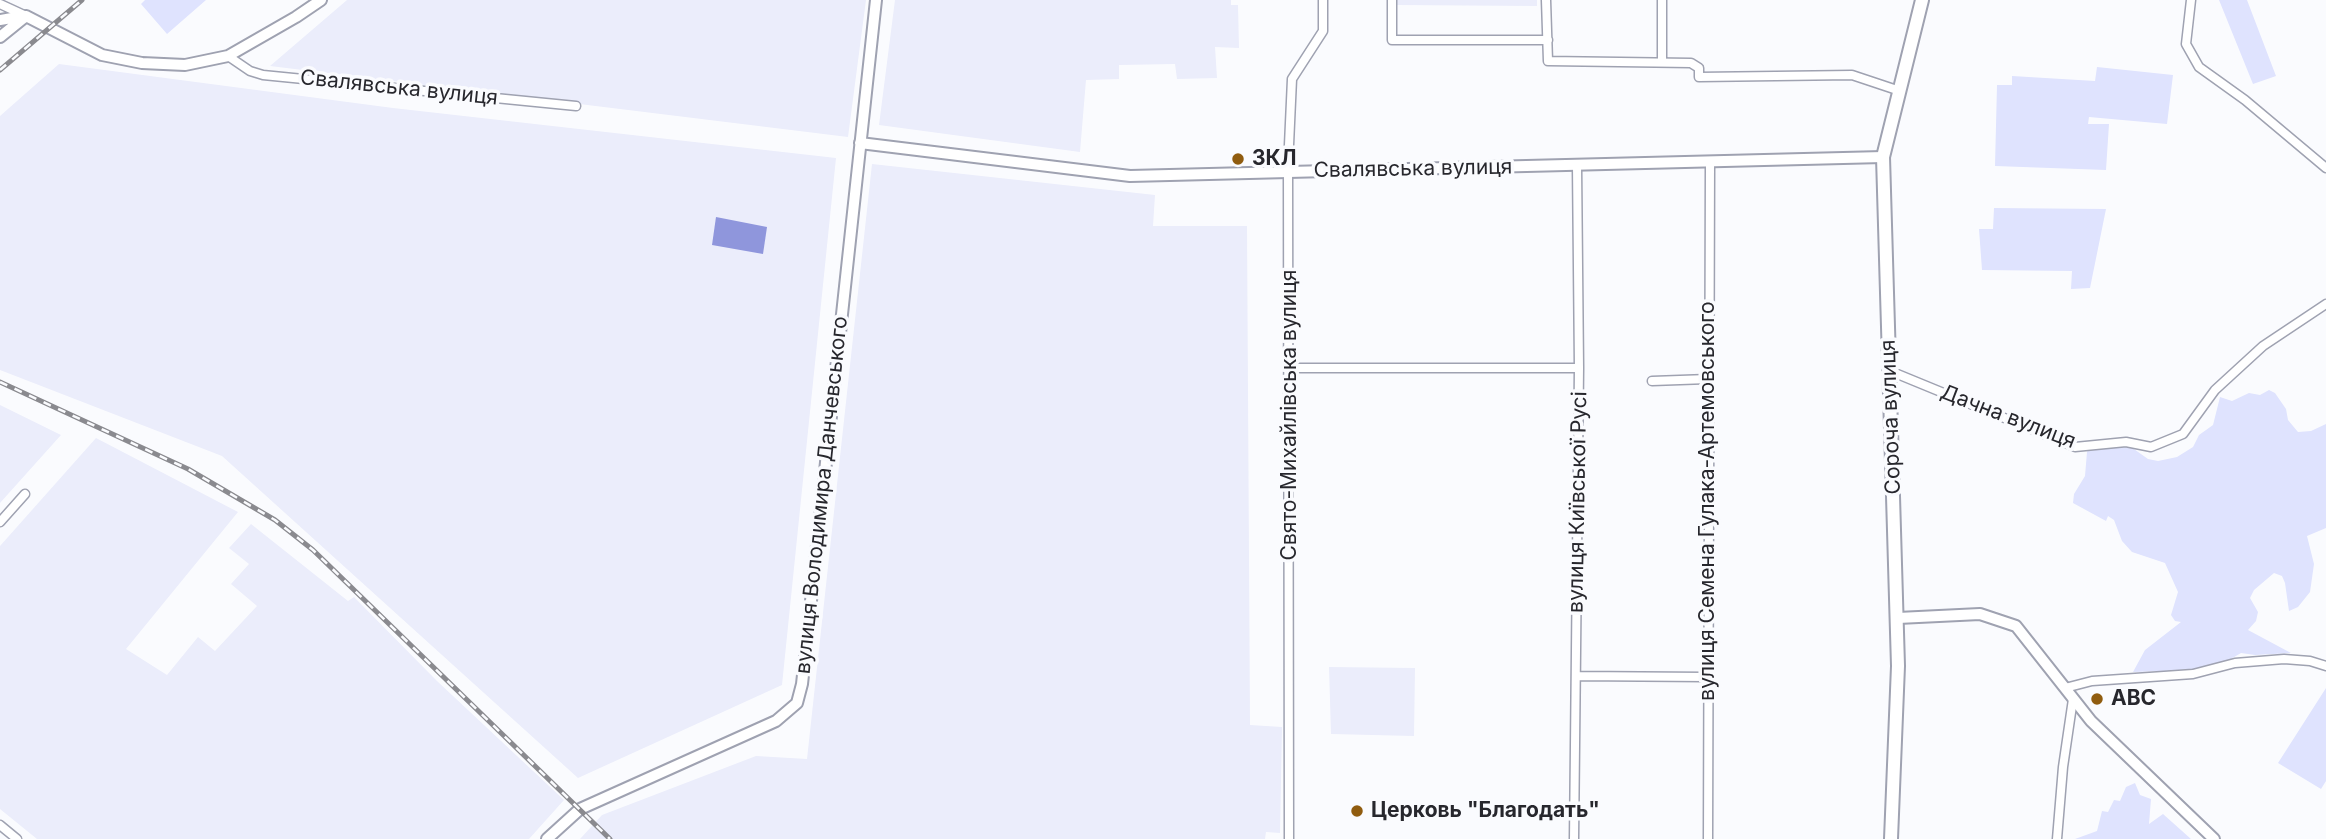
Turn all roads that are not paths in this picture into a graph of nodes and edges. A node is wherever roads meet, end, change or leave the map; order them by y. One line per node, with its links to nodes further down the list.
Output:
1 (321, 0): 14 (street)
2 (876, 0): 18 (street, вулиця Володимира Данчевського)
3 (1323, 0): 23 (street, Свято-Михайлівська вулиця)
4 (1392, 0): 13 (street)
5 (1546, 0): 13 (street)
6 (1662, 0): 15 (street)
7 (1922, 0): 16 (main road, Сороча вулиця)
8 (2191, 0): 22 (street)
9 (0, 4): 10 (street)
10 (26, 16): 11 (street); 12 (street); 14 (street)
11 (0, 20)
12 (0, 37)
13 (1548, 40): 15 (street)
14 (228, 56): 17 (street, Свалявська вулиця)
15 (1662, 62): 16 (street)
16 (1900, 91): 19 (main road, Сороча вулиця)
17 (576, 106)
18 (860, 143): 23 (street, Свалявська вулиця); 40 (street, вулиця Володимира Данчевського)
19 (1884, 157): 20 (street, Свалявська вулиця); 27 (main road, Сороча вулиця)
20 (1710, 163): 21 (street, Свалявська вулиця); 28 (street, вулиця Семена Гулака-Артемовського)
21 (1577, 166): 23 (street, Свалявська вулиця); 26 (street, вулиця Київської Русі)
22 (2326, 168)
23 (1288, 172): 25 (street, Свято-Михайлівська вулиця)
24 (2326, 304): 27 (street, Дачна вулиця)
25 (1290, 368): 26 (street); 41 (street, Свято-Михайлівська вулиця)
26 (1579, 368): 34 (street, вулиця Київської Русі)
27 (1890, 371): 32 (main road, Сороча вулиця)
28 (1708, 379): 29 (street); 35 (street, вулиця Семена Гулака-Артемовського)
29 (1652, 381)
30 (25, 494): 31 (street)
31 (0, 522)
32 (1898, 618): 36 (street); 44 (main road, Сороча вулиця)
33 (2326, 666): 36 (street)
34 (1576, 676): 35 (street); 42 (street, вулиця Київської Русі)
35 (1706, 677): 43 (street, вулиця Семена Гулака-Артемовського)
36 (2065, 688): 37 (street)
37 (2073, 699): 45 (street); 46 (street)
38 (2, 830): 39 (street)
39 (17, 839)
40 (547, 839)
41 (1289, 839)
42 (1574, 839)
43 (1708, 839)
44 (1891, 839)
45 (2057, 839)
46 (2214, 839)

